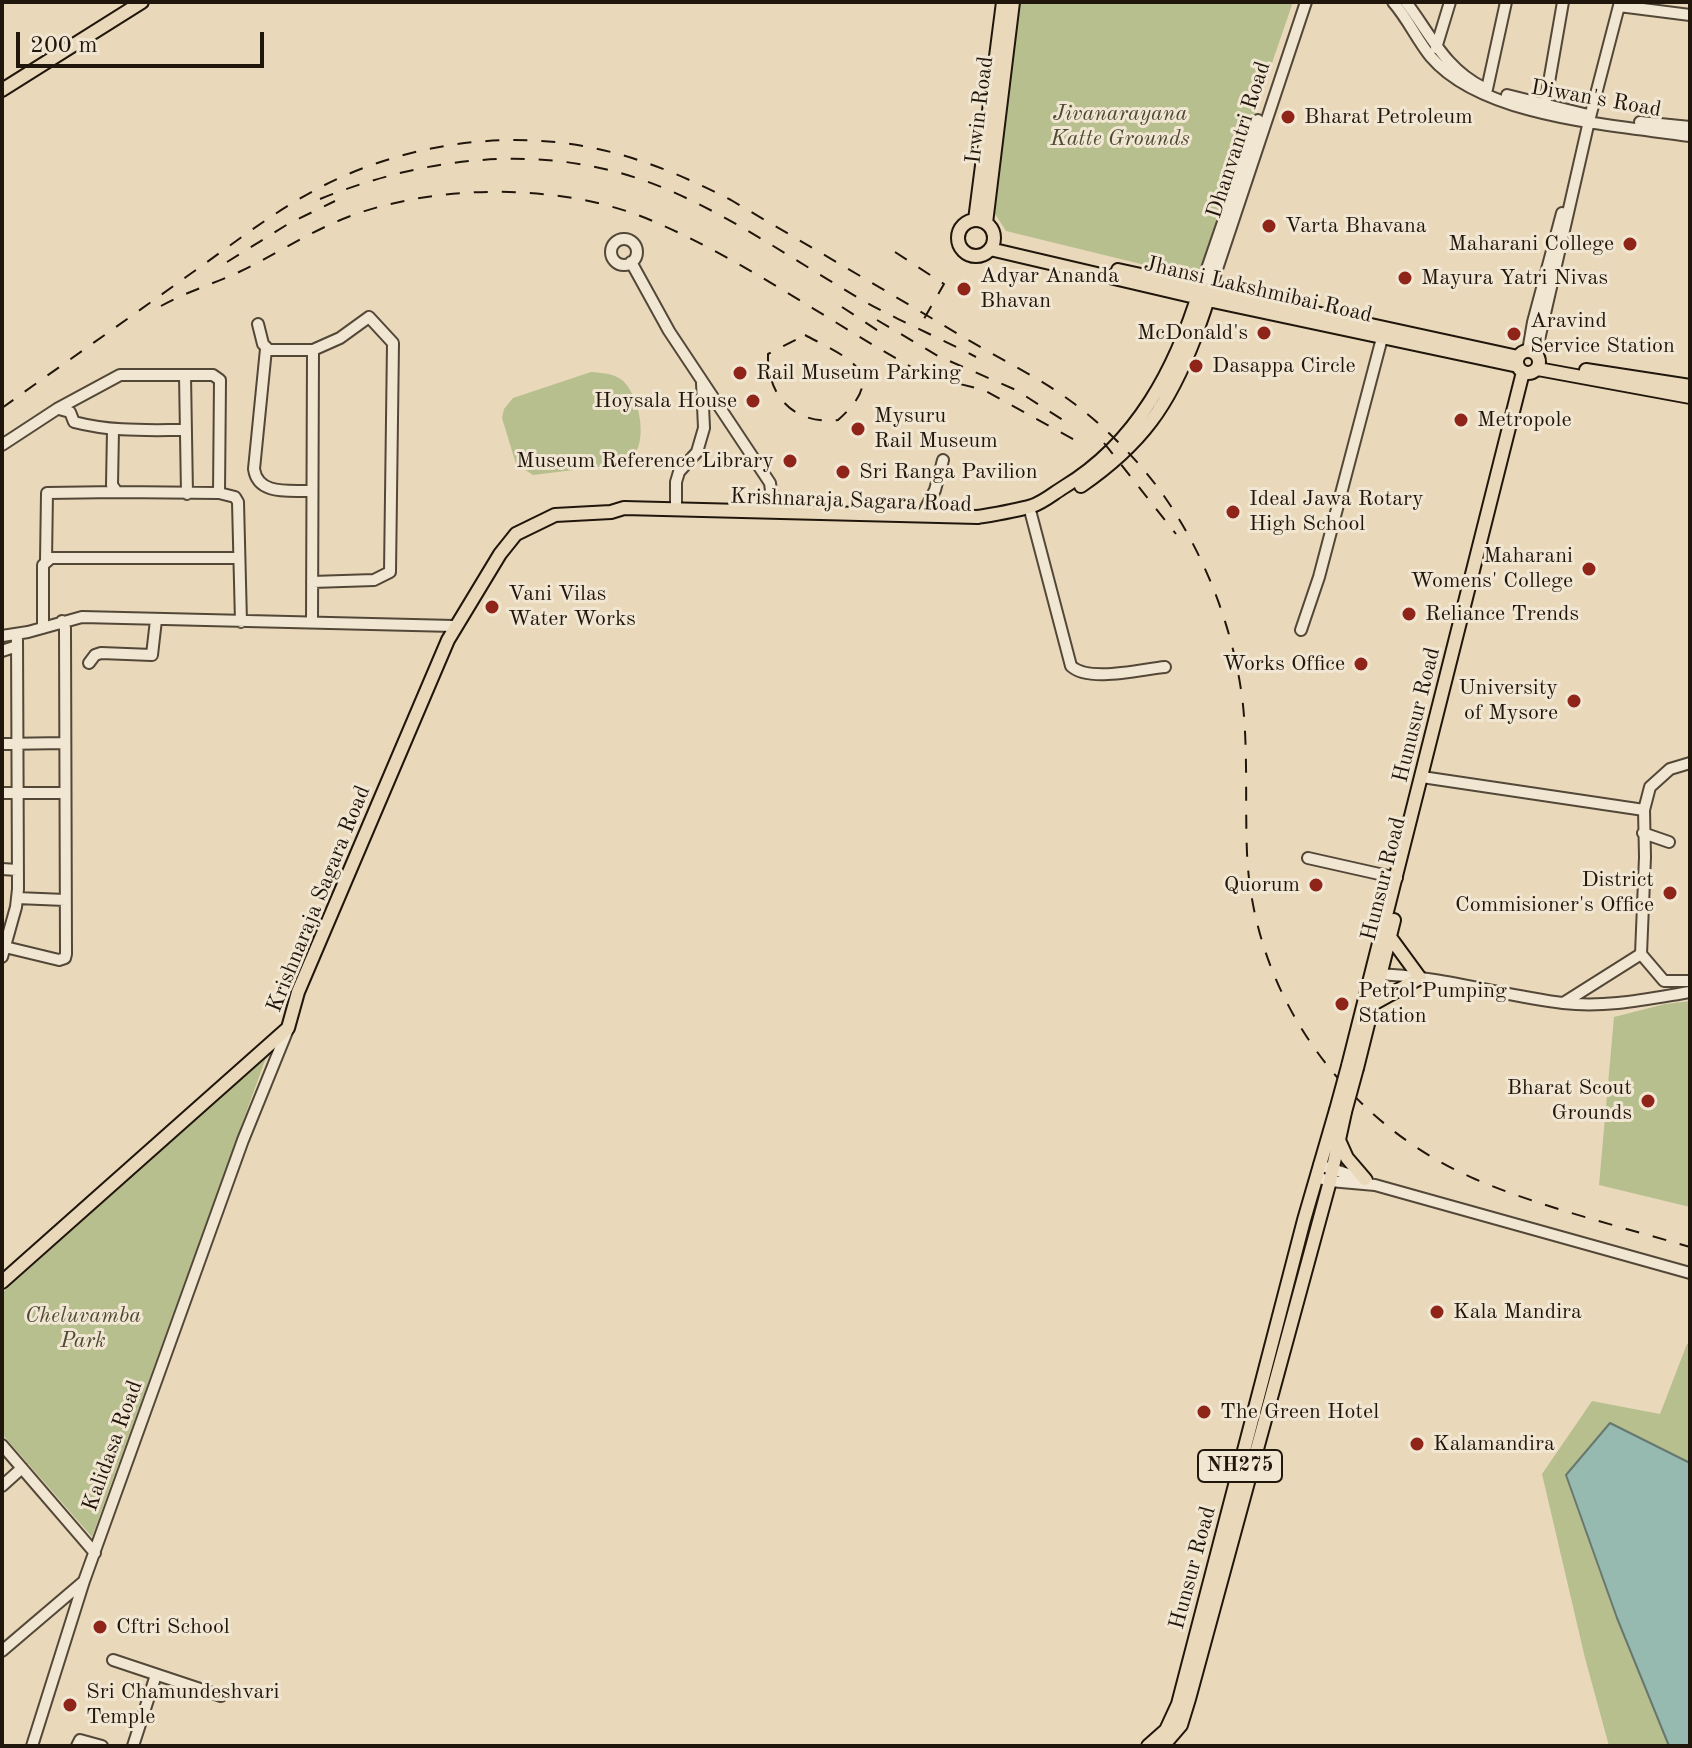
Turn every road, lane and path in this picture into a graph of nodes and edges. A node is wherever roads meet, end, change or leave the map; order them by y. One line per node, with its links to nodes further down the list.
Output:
1 (142, 2): 16 (main road)
2 (1003, 2): 22 (main road, Irwin Road)
3 (1013, 2): 22 (main road, Irwin Road)
4 (1299, 2): 18 (street, Dhanvantri Road)
5 (1306, 2): 18 (street, Dhanvantri Road)
6 (1393, 2): 19 (street, Diwan's Road)
7 (1406, 2): 14 (street)
8 (1450, 2): 14 (street)
9 (1506, 2): 15 (street)
10 (1563, 2): 17 (street)
11 (1619, 4): 12 (street); 19 (street)
12 (1661, 7): 13 (street)
13 (1690, 15)
14 (1436, 48): 15 (street)
15 (1487, 89): 17 (street)
16 (2, 90)
17 (1545, 105): 19 (street)
18 (1265, 113): 25 (street, Dhanvantri Road)
19 (1590, 118): 20 (street); 21 (street, Diwan's Road); 30 (street)
20 (1690, 127)
21 (1690, 136)
22 (980, 221): 23 (main road); 23 (main road)
23 (992, 246): 25 (main road, Jhansi Lakshmibai Road)
24 (631, 262): 32 (street)
25 (1204, 294): 27 (main road, Jhansi Lakshmibai Road); 30 (main road, Jhansi Lakshmibai Road); 47 (main road, Krishnaraja Sagara Road); 50 (main road, Krishnaraja Sagara Road)
26 (258, 324): 28 (street)
27 (1382, 338): 30 (main road, Jhansi Lakshmibai Road); 60 (street)
28 (266, 349): 29 (street); 40 (street)
29 (313, 350): 40 (street); 53 (street)
30 (1529, 363): 33 (main road, Jhansi Lakshmibai Road); 34 (main road, Jhansi Lakshmibai Road); 70 (main road, Hunusur Road)
31 (185, 375): 35 (street); 37 (street); 43 (street)
32 (702, 381): 41 (street); 45 (street)
33 (1690, 386)
34 (1690, 397)
35 (57, 409): 36 (street); 38 (street)
36 (113, 430): 37 (street); 42 (street)
37 (186, 430): 44 (street)
38 (2, 445)
39 (943, 460): 50 (street)
40 (312, 491): 53 (street)
41 (771, 491): 48 (street); 49 (street)
42 (117, 492): 44 (street); 52 (street)
43 (219, 493): 44 (street); 51 (street)
44 (187, 494)
45 (676, 510): 46 (main road, Krishnaraja Sagara Road); 48 (main road, Krishnaraja Sagara Road)
46 (611, 512): 48 (main road, Krishnaraja Sagara Road); 58 (main road, Krishnaraja Sagara Road)
47 (1031, 514): 49 (main road, Krishnaraja Sagara Road); 65 (street)
48 (763, 515): 49 (main road, Krishnaraja Sagara Road)
49 (781, 516): 50 (main road, Krishnaraja Sagara Road)
50 (922, 516)
51 (239, 558): 52 (street); 56 (street)
52 (46, 560): 59 (street)
53 (312, 582): 57 (street)
54 (156, 620): 55 (street); 56 (street); 64 (street)
55 (62, 621): 59 (street); 66 (street)
56 (241, 622): 57 (street)
57 (312, 622): 58 (street)
58 (454, 626): 91 (main road, Krishnaraja Sagara Road)
59 (43, 628): 62 (street)
60 (1301, 630)
61 (2, 636): 62 (street)
62 (17, 640): 63 (street); 68 (street)
63 (2, 651)
64 (89, 663)
65 (1165, 667)
66 (65, 743): 68 (street); 72 (street)
67 (2, 744): 68 (street)
68 (16, 744): 73 (street)
69 (1690, 763): 74 (street)
70 (1425, 777): 74 (street); 80 (main road, Hunusur Road); 83 (main road, Hunsur Road)
71 (2, 793): 73 (street)
72 (65, 793): 73 (street); 82 (street)
73 (17, 794): 79 (street)
74 (1644, 810): 75 (street)
75 (1643, 833): 76 (street); 85 (street)
76 (1669, 842)
77 (1308, 858): 80 (street)
78 (2, 869): 79 (street)
79 (17, 870): 81 (street)
80 (1397, 878): 86 (main road, Hunusur Road)
81 (17, 898): 82 (street); 84 (street)
82 (65, 900): 84 (street)
83 (1390, 937): 86 (main road, Hunsur Road); 87 (main road)
84 (3, 952)
85 (1641, 954): 88 (street); 89 (street)
86 (1377, 974): 87 (street); 90 (main road, Hunsur Road); 92 (main road, Hunusur Road)
87 (1420, 978): 89 (street); 90 (main road)
88 (1688, 987): 89 (street)
89 (1564, 1003)
90 (1373, 1004): 92 (main road, Hunsur Road)
91 (288, 1028): 98 (main road, Krishnaraja Sagara Road); 102 (street, Kalidasa Road)
92 (1352, 1067): 93 (main road, Hunsur Road, bridge)
93 (1340, 1111): 94 (main road); 95 (main road, Hunsur Road)
94 (1338, 1138): 95 (main road); 96 (main road)
95 (1324, 1173): 96 (street); 112 (main road, Hunsur Road / NH275); 113 (main road)
96 (1370, 1182): 97 (street)
97 (1690, 1273)
98 (2, 1282)
99 (2, 1445): 100 (street)
100 (22, 1468): 101 (street); 102 (street)
101 (2, 1486)
102 (95, 1553): 103 (street, Kalidasa Road)
103 (84, 1581): 104 (street); 108 (street, Kalidasa Road)
104 (2, 1651)
105 (113, 1660): 106 (street)
106 (156, 1675): 107 (street); 111 (street)
107 (221, 1696)
108 (32, 1746)
109 (77, 1746): 110 (street)
110 (102, 1746)
111 (133, 1746)
112 (1148, 1746)
113 (1163, 1746)

